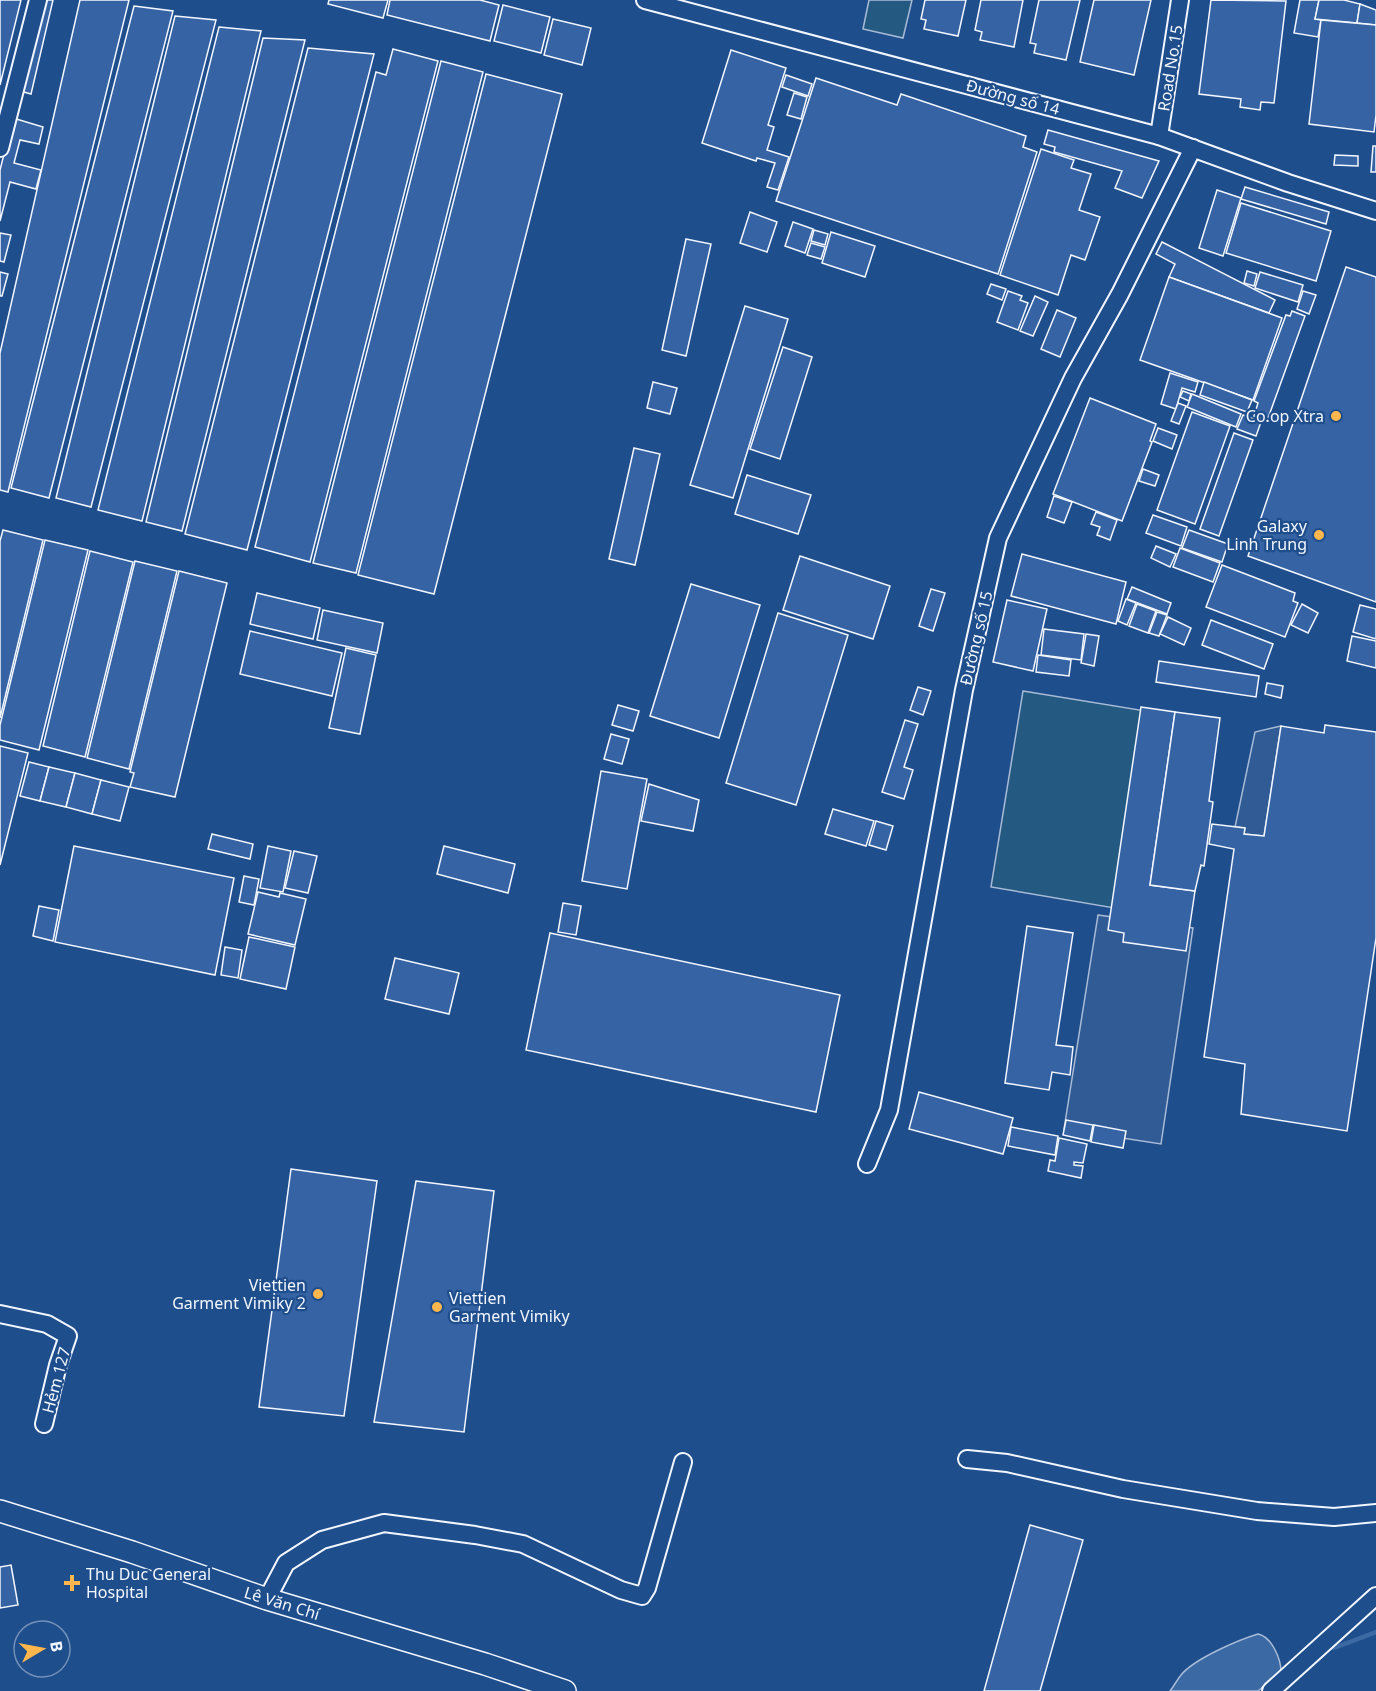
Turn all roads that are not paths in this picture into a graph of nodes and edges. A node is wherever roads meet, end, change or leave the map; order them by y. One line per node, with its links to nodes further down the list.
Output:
1 (38, 0): 5 (street)
2 (645, 0): 4 (street, Đường số 14)
3 (1180, 0): 4 (street, Road No.15)
4 (1160, 136): 6 (street, Đường số 14)
5 (0, 148)
6 (1193, 148): 7 (street, Đường số 14); 8 (street, Đường số 15)
7 (1376, 211)
8 (867, 1164)
9 (0, 1314): 10 (street, Hẻm 127)
10 (44, 1424)
11 (967, 1458): 14 (street)
12 (683, 1462): 16 (street)
13 (0, 1511): 16 (main road, Lê Văn Chí)
14 (1376, 1513)
15 (1376, 1596): 18 (street)
16 (267, 1599): 17 (main road, Lê Văn Chí)
17 (565, 1691)
18 (1271, 1691)

